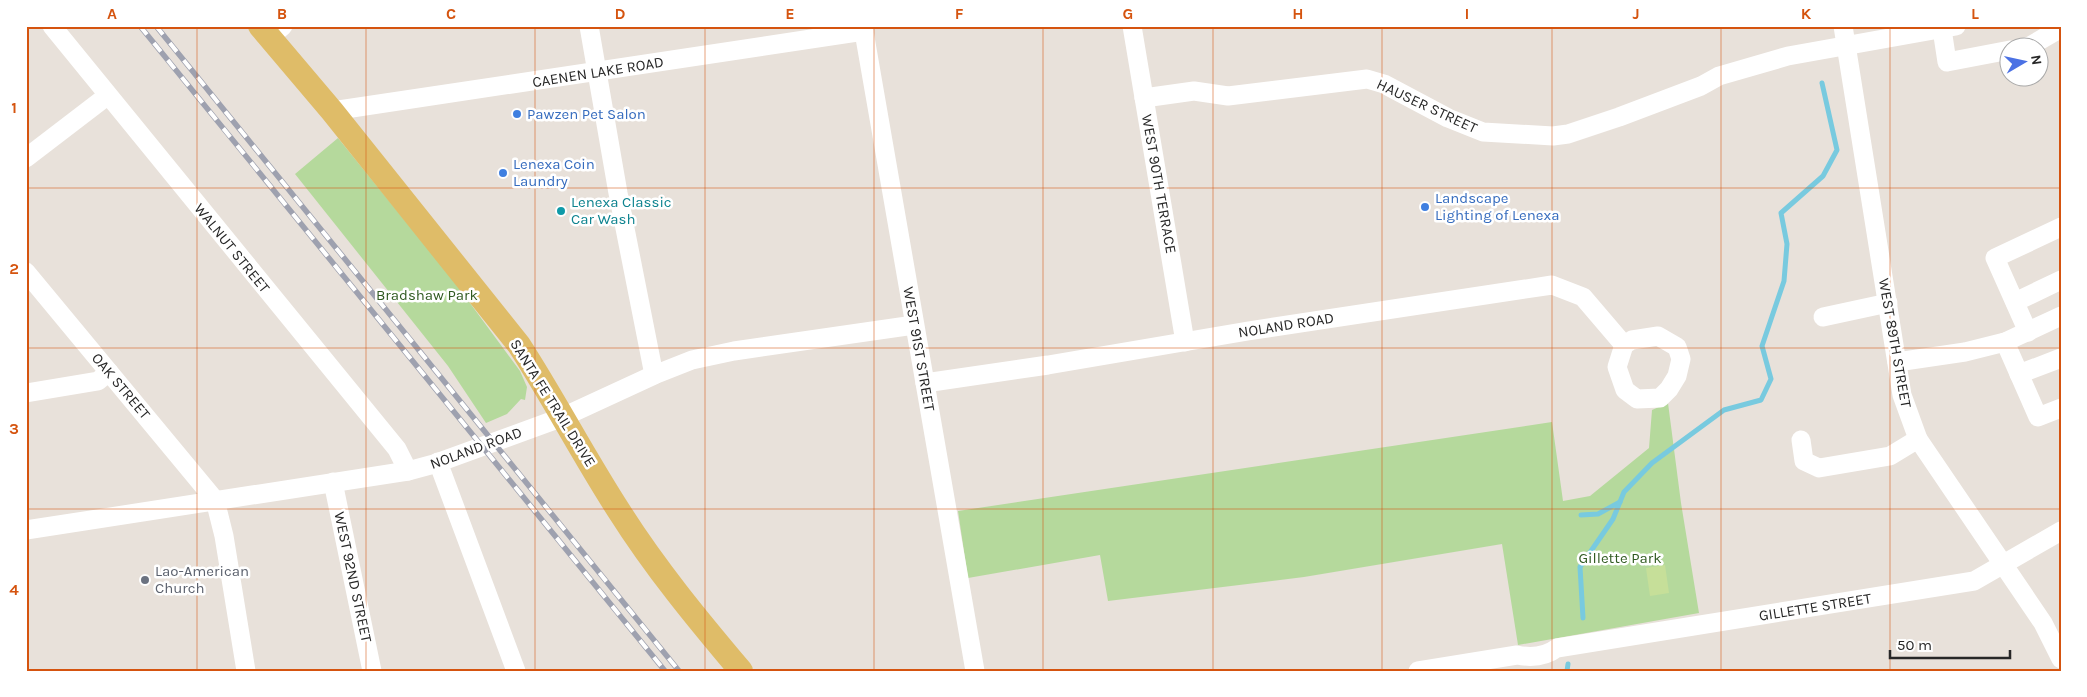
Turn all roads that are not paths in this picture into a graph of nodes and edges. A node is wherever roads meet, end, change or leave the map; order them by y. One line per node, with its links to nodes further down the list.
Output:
1 (52, 26): 12 (street, WALNUT STREET)
2 (589, 26): 11 (street)
3 (1132, 26): 13 (street, WEST 90TH TERRACE)
4 (1949, 27): 8 (street); 10 (street)
5 (2061, 28): 9 (street)
6 (864, 29): 11 (street, CAENEN LAKE ROAD); 23 (street, WEST 91ST STREET)
7 (271, 30): 14 (main road, SANTA FE TRAIL DRIVE)
8 (1845, 35): 13 (street, HAUSER STREET); 20 (street, WEST 89TH STREET)
9 (2044, 38)
10 (2000, 52)
11 (596, 72): 14 (street, CAENEN LAKE ROAD); 31 (street)
12 (107, 96): 15 (street); 40 (street, WALNUT STREET)
13 (1144, 98): 25 (street, WEST 90TH TERRACE)
14 (332, 111): 36 (main road, SANTA FE TRAIL DRIVE)
15 (26, 158)
16 (2061, 227): 19 (street)
17 (26, 272): 30 (street, OAK STREET)
18 (2061, 280): 19 (street)
19 (2015, 302): 24 (street)
20 (1888, 303): 22 (street); 29 (street, WEST 89TH STREET)
21 (2061, 316): 24 (street)
22 (1823, 317)
23 (914, 325): 31 (street, NOLAND ROAD); 33 (street, WEST 91ST STREET)
24 (2028, 332): 26 (street)
25 (1185, 342): 27 (street, NOLAND ROAD); 33 (street, NOLAND ROAD)
26 (2005, 342): 29 (street); 32 (street)
27 (1624, 345)
28 (2061, 358): 32 (street)
29 (1897, 362): 37 (street, WEST 89TH STREET)
30 (109, 372): 34 (street); 42 (street, OAK STREET)
31 (654, 374): 36 (street, NOLAND ROAD)
32 (2020, 374): 35 (street)
33 (924, 383): 51 (street, WEST 91ST STREET)
34 (26, 394)
35 (2061, 408)
36 (563, 417): 39 (street, NOLAND ROAD); 50 (main road, SANTA FE TRAIL DRIVE)
37 (1918, 439): 38 (street); 45 (street, WEST 89TH STREET)
38 (1801, 440)
39 (438, 462): 40 (street, NOLAND ROAD); 49 (street)
40 (408, 471): 41 (street, NOLAND ROAD)
41 (333, 482): 42 (street, NOLAND ROAD); 48 (street, WEST 92ND STREET)
42 (215, 500): 43 (street, NOLAND ROAD); 47 (street)
43 (26, 530)
44 (2061, 531): 45 (street, GILLETTE STREET)
45 (2002, 565): 46 (street, WEST 89TH STREET); 52 (street, GILLETTE STREET)
46 (2061, 659)
47 (246, 671)
48 (372, 671)
49 (516, 671)
50 (742, 671)
51 (975, 671)
52 (1418, 671)

